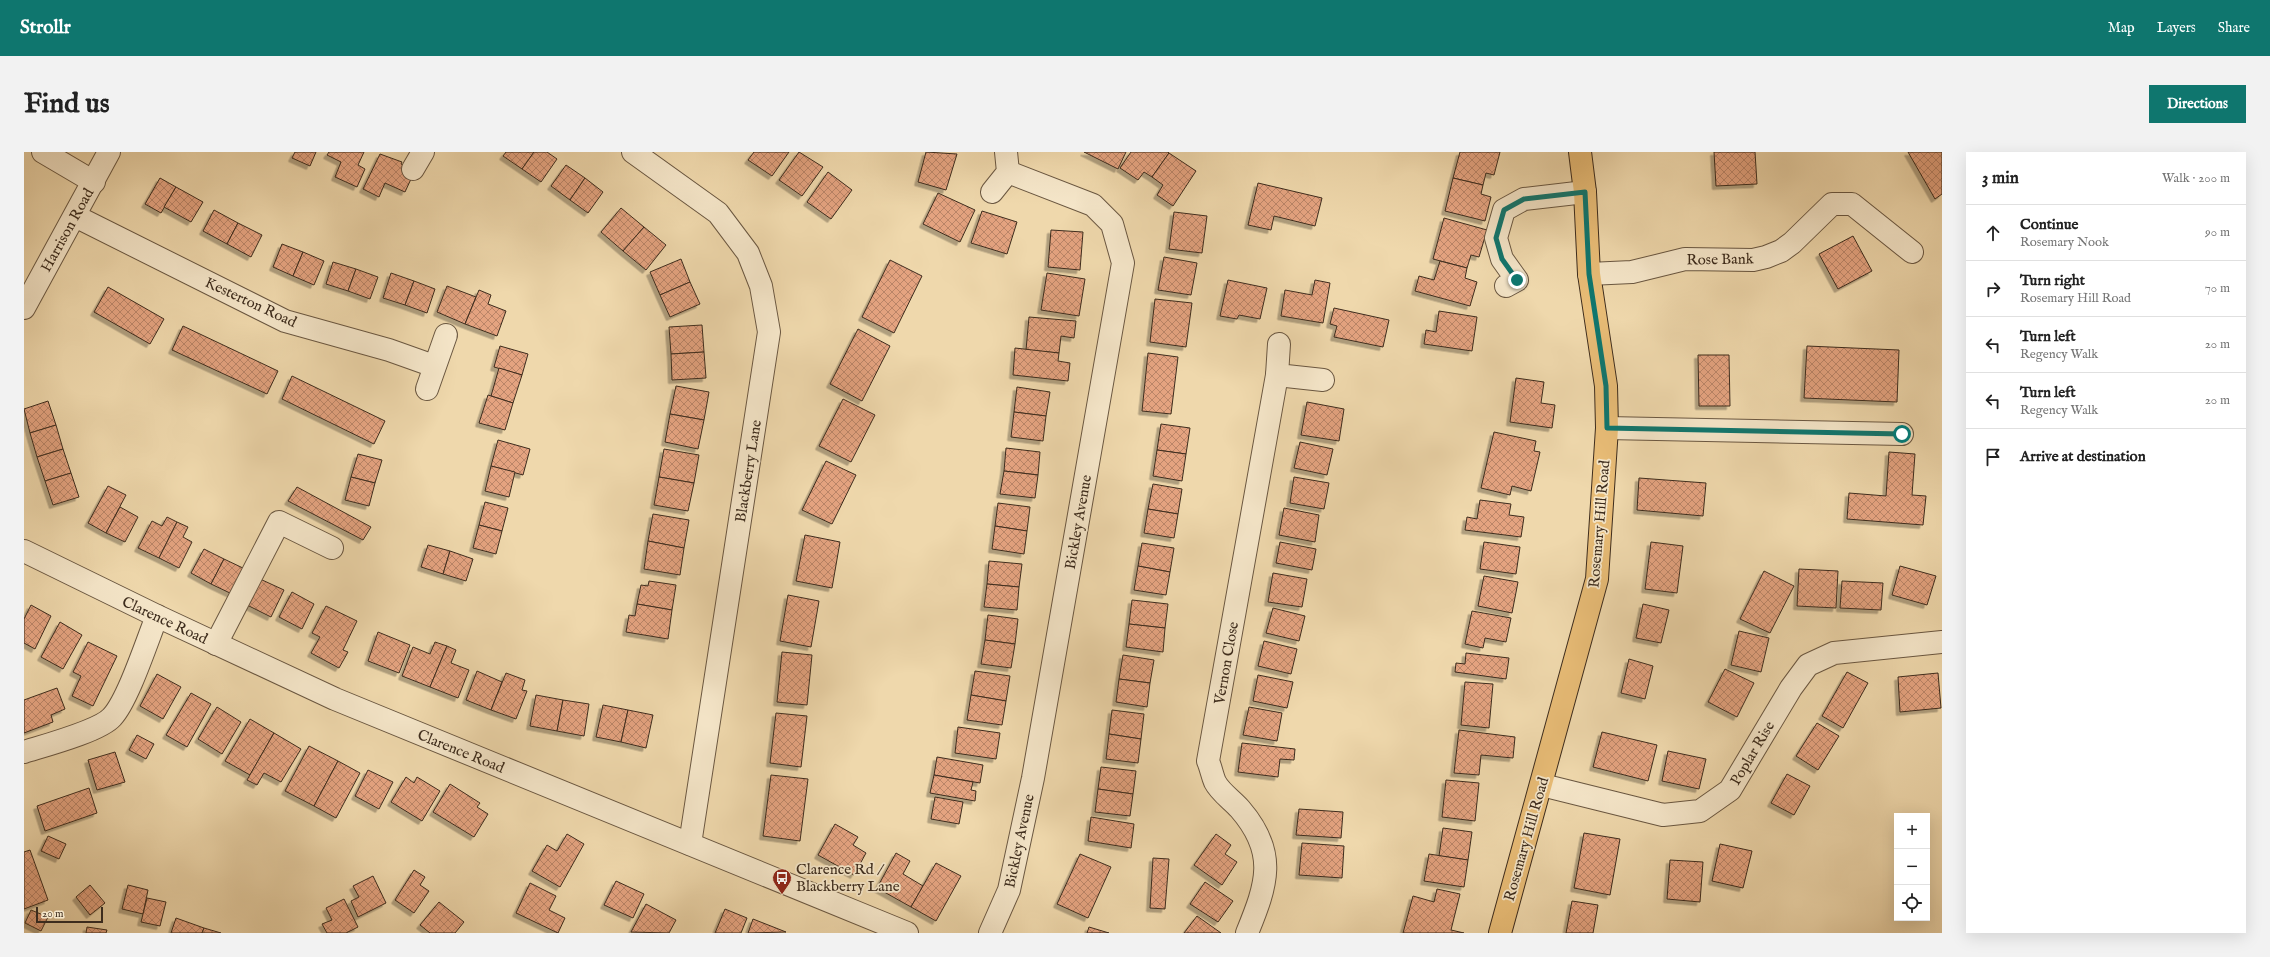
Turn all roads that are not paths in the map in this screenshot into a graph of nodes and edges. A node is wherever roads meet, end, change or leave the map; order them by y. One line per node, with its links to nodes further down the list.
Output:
1 (44, 152): 6 (street)
2 (109, 152): 6 (street, Harrison Road)
3 (633, 152): 29 (street, Blackberry Lane)
4 (1580, 152): 8 (main road, Rosemary Hill Road)
5 (1007, 162): 7 (street, Bickley Avenue); 31 (street, Bickley Avenue)
6 (94, 182): 9 (street, Harrison Road)
7 (992, 192)
8 (1585, 192): 11 (main road, Rosemary Hill Road); 12 (street)
9 (75, 216): 13 (street, Harrison Road); 16 (street, Kesterton Road)
10 (1912, 252): 11 (street, Rose Bank)
11 (1589, 274): 20 (main road, Rosemary Hill Road)
12 (1506, 286)
13 (24, 308)
14 (446, 335): 16 (street)
15 (1279, 344): 17 (street, Vernon Close)
16 (434, 366): 19 (street)
17 (1277, 374): 18 (street); 32 (street, Vernon Close)
18 (1323, 380)
19 (427, 389)
20 (1607, 428): 21 (street); 28 (main road, Rosemary Hill Road)
21 (1902, 434)
22 (332, 548): 26 (street)
23 (24, 551): 24 (street, Clarence Road)
24 (157, 616): 26 (street, Clarence Road); 27 (street)
25 (1942, 642): 28 (street, Poplar Rise)
26 (216, 644): 29 (street, Clarence Road)
27 (24, 752)
28 (1542, 785): 33 (main road, Rosemary Hill Road)
29 (690, 844): 30 (street, Clarence Road)
30 (907, 933)
31 (990, 933)
32 (1247, 933)
33 (1500, 933)

